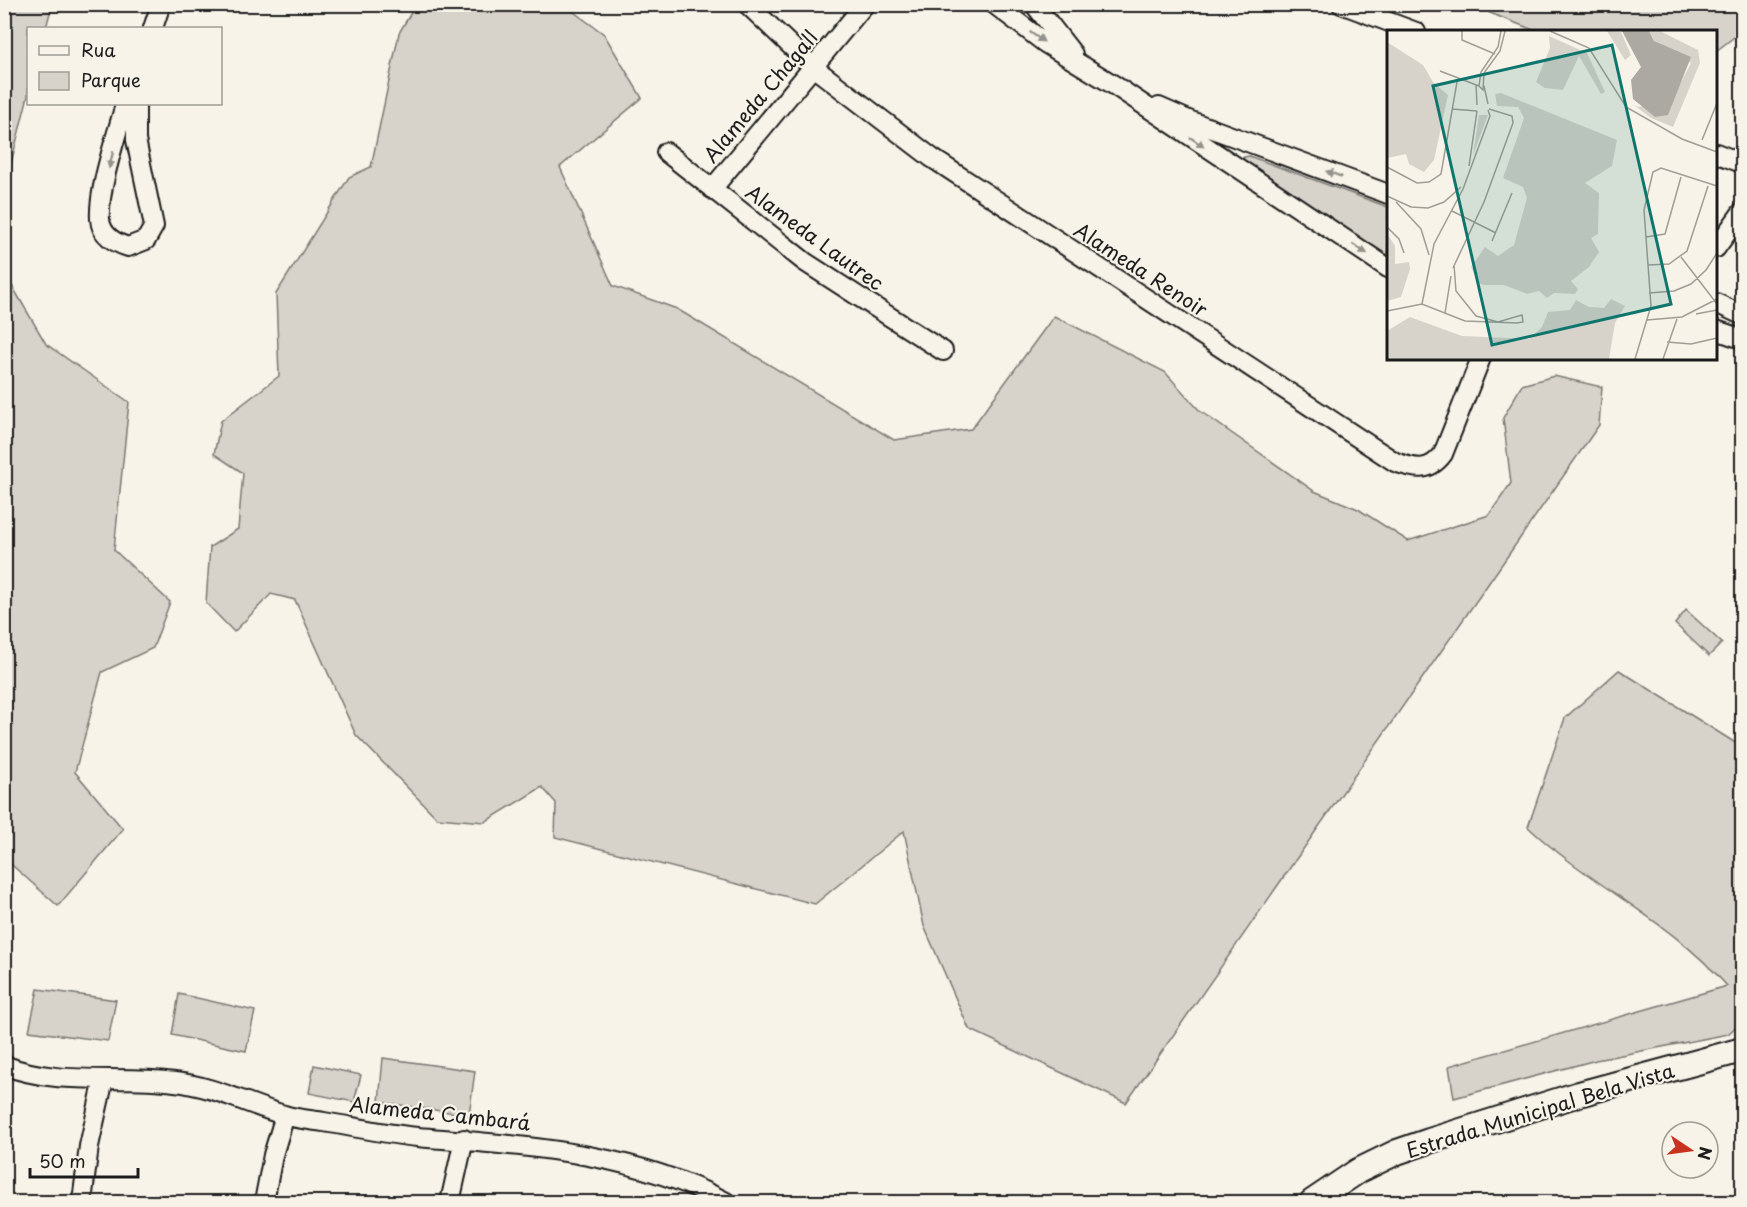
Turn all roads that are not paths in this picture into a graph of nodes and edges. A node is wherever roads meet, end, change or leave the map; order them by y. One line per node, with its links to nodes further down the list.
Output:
1 (150, 4): 8 (street)
2 (161, 4): 9 (street)
3 (747, 4): 12 (street, Alameda Renoir)
4 (865, 4): 12 (street, Alameda Chagall)
5 (994, 4): 11 (street, one-way to 11)
6 (1034, 4): 11 (street)
7 (1341, 4): 10 (street)
8 (144, 27)
9 (153, 27)
10 (1411, 30)
11 (1082, 64): 13 (street)
12 (813, 67): 21 (street, Alameda Chagall); 31 (street, Alameda Renoir)
13 (1114, 85): 16 (street); 20 (street, one-way to 20)
14 (125, 105): 15 (street, one-way to 15)
15 (136, 105)
16 (1246, 142): 20 (street); 22 (street, one-way to 16)
17 (666, 152): 21 (street, Alameda Lautrec)
18 (1717, 153): 19 (street)
19 (1739, 162)
20 (1233, 166): 25 (street, one-way to 25)
21 (712, 189): 30 (street, Alameda Lautrec)
22 (1387, 193)
23 (1743, 212): 24 (street)
24 (1717, 247)
25 (1387, 267)
26 (1717, 302): 27 (street)
27 (1743, 315)
28 (1717, 330): 29 (street)
29 (1743, 339)
30 (943, 351)
31 (1480, 360)
32 (1743, 1050): 42 (main road, Estrada Municipal Bela Vista)
33 (4, 1065): 35 (street, Alameda Cambará)
34 (1743, 1065): 43 (main road, Estrada Municipal Bela Vista)
35 (104, 1079): 36 (street, Alameda Cambará); 38 (street)
36 (285, 1115): 37 (street, Alameda Cambará); 39 (street)
37 (464, 1139): 40 (street); 41 (street, Alameda Cambará)
38 (82, 1203)
39 (264, 1203)
40 (450, 1203)
41 (726, 1203)
42 (1312, 1203)
43 (1334, 1203)

